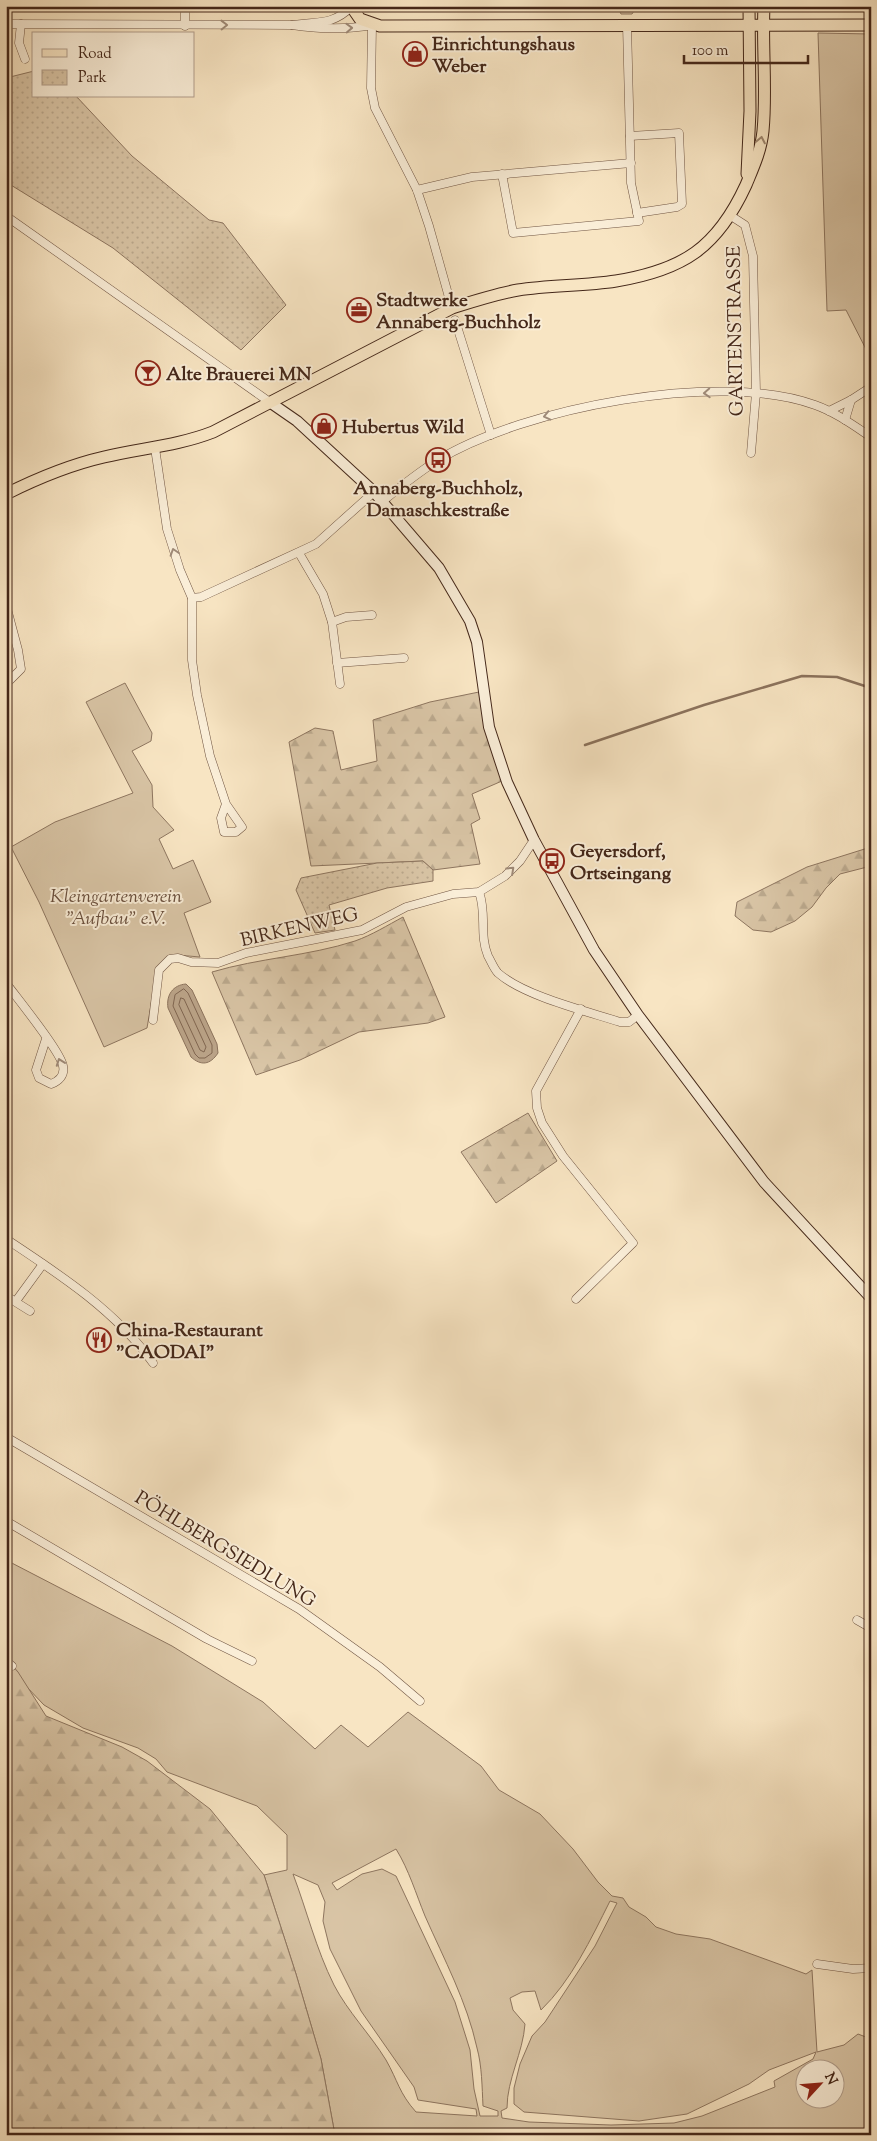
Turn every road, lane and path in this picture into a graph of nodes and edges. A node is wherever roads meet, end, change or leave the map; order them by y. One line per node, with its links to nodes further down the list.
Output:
1 (185, 6): 13 (street)
2 (351, 6): 7 (street); 8 (main road)
3 (749, 6): 10 (main road)
4 (764, 6): 11 (main road)
5 (6, 24): 6 (street)
6 (21, 24): 13 (street); 14 (street)
7 (292, 25): 8 (street, one-way to 8); 13 (street, one-way to 7)
8 (372, 25): 9 (main road); 19 (street)
9 (627, 25): 10 (main road); 15 (street)
10 (748, 25): 11 (main road); 18 (main road)
11 (763, 25): 12 (main road); 18 (main road, one-way to 11)
12 (871, 25)
13 (185, 26)
14 (25, 59)
15 (630, 136): 16 (street); 20 (street)
16 (631, 163): 17 (street); 20 (street)
17 (502, 174): 19 (street); 20 (street)
18 (745, 186): 22 (main road)
19 (417, 190): 23 (street)
20 (637, 213)
21 (6, 216): 28 (street)
22 (731, 216): 23 (main road); 26 (street, GARTENSTRASSE)
23 (452, 308): 28 (main road)
24 (455, 320): 31 (street)
25 (871, 387): 27 (street)
26 (756, 392): 29 (street); 31 (street, one-way to 31); 34 (street, GARTENSTRASSE)
27 (851, 400): 29 (street); 30 (street)
28 (271, 403): 33 (main road); 35 (main road)
29 (829, 411): 30 (street)
30 (845, 420): 32 (street)
31 (490, 435): 37 (street)
32 (871, 437)
33 (156, 448): 36 (main road); 39 (street, one-way to 33)
34 (751, 453)
35 (374, 492): 37 (main road); 38 (street)
36 (6, 494)
37 (383, 501): 48 (main road)
38 (299, 552): 39 (street); 42 (street)
39 (192, 598): 47 (street)
40 (6, 605): 45 (street)
41 (372, 615): 42 (street)
42 (332, 622): 44 (street)
43 (404, 658): 44 (street)
44 (337, 663): 46 (street)
45 (6, 684)
46 (340, 684)
47 (226, 804)
48 (534, 840): 49 (street, BIRKENWEG, one-way to 48); 52 (main road)
49 (479, 892): 51 (street); 53 (street, BIRKENWEG)
50 (6, 983): 54 (street)
51 (581, 1009): 52 (street); 59 (street)
52 (638, 1015): 58 (main road)
53 (153, 1020)
54 (46, 1039): 54 (street, one-way to 54)
55 (6, 1239): 56 (street)
56 (43, 1264): 60 (street); 62 (street)
57 (6, 1296): 60 (street)
58 (871, 1298)
59 (576, 1299)
60 (16, 1301): 61 (street)
61 (30, 1311)
62 (153, 1363)
63 (6, 1437): 68 (street, PÖHLBERGSIEDLUNG)
64 (6, 1521): 67 (street)
65 (857, 1620): 66 (street)
66 (871, 1628)
67 (252, 1661)
68 (420, 1701)
69 (817, 1964): 70 (street)
70 (871, 1968)

